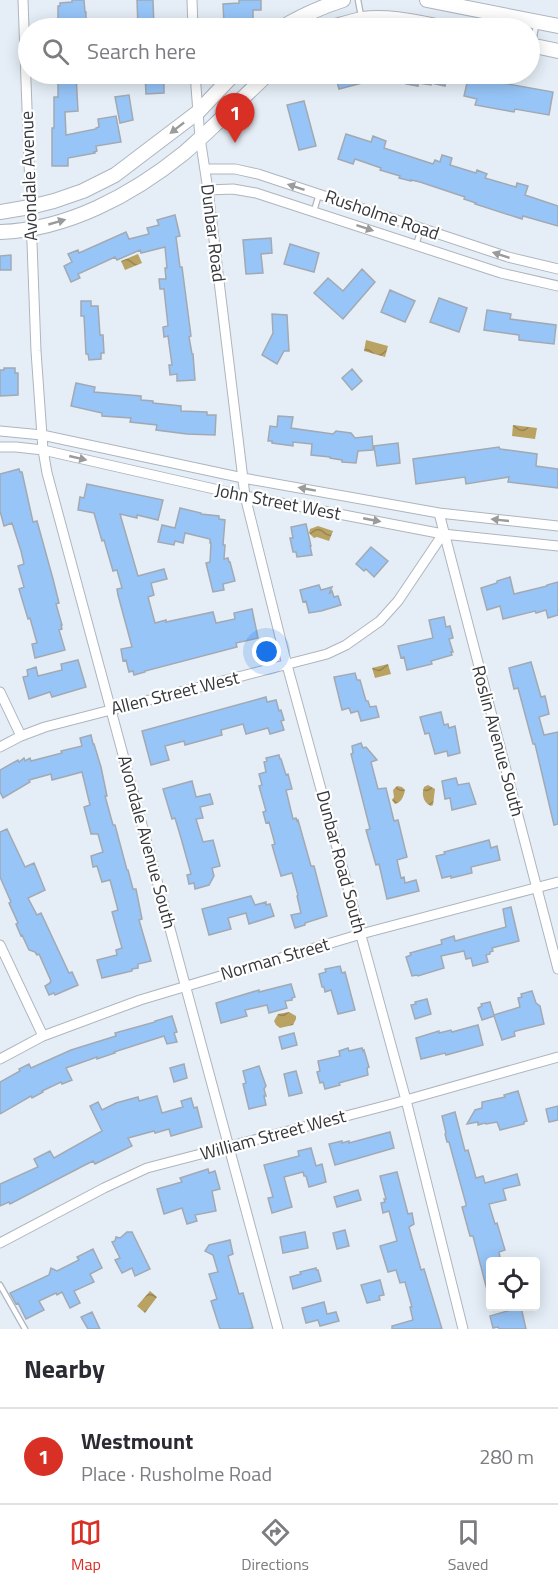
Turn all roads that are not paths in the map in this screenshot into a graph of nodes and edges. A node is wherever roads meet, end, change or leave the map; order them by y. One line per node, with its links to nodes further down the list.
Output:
1 (23, 0): 6 (street, Avondale Avenue)
2 (192, 0): 7 (street)
3 (343, 0): 8 (street)
4 (358, 0): 9 (lane)
5 (427, 0): 10 (street)
6 (24, 18)
7 (193, 18)
8 (298, 18)
9 (361, 18)
10 (517, 18)
11 (540, 23): 12 (street)
12 (558, 26)
13 (540, 47): 14 (street)
14 (558, 51)
15 (26, 84): 24 (street, Avondale Avenue)
16 (196, 84): 19 (street, Dunbar Road)
17 (225, 84): 19 (street)
18 (257, 84): 20 (street)
19 (198, 112): 20 (street, Dunbar Road); 24 (street, one-way to 24)
20 (200, 138): 21 (street, Dunbar Road); 27 (street, one-way to 20)
21 (205, 169): 22 (street, Dunbar Road); 23 (street, Rusholme Road, one-way to 21)
22 (208, 190): 25 (street, Rusholme Road); 36 (street, Dunbar Road)
23 (319, 194): 25 (lane); 28 (street, Rusholme Road)
24 (30, 207): 26 (street); 27 (street, Avondale Avenue)
25 (314, 211): 30 (street, Rusholme Road, one-way to 30)
26 (0, 212)
27 (31, 229): 29 (street); 35 (street, Avondale Avenue)
28 (421, 229): 30 (lane); 31 (street, Rusholme Road, one-way to 28)
29 (0, 232)
30 (416, 245): 33 (street, Rusholme Road)
31 (524, 262): 32 (street, Rusholme Road); 33 (lane)
32 (558, 268)
33 (520, 277): 34 (street, Rusholme Road)
34 (558, 286)
35 (36, 351): 38 (street, Avondale Avenue South)
36 (233, 392): 41 (street, Dunbar Road South)
37 (0, 431): 38 (street, John Street West)
38 (42, 435): 40 (street, Avondale Avenue South); 41 (street, John Street West)
39 (0, 447): 40 (street, John Street West)
40 (43, 450): 42 (street, John Street West, one-way to 42); 49 (street, Avondale Avenue South)
41 (243, 478): 42 (street, Dunbar Road South); 43 (street, John Street West, one-way to 41)
42 (245, 496): 45 (street, John Street West, one-way to 45); 47 (street, Dunbar Road South)
43 (439, 513): 44 (street, John Street West, one-way to 43); 45 (street, Roslin Avenue South)
44 (558, 526)
45 (444, 534): 46 (street, John Street West); 47 (street, Allen Street West); 53 (street, Roslin Avenue South)
46 (558, 546)
47 (287, 665): 49 (street, Allen Street West); 54 (street, Dunbar Road South)
48 (0, 692): 50 (street)
49 (111, 709): 50 (street, Allen Street West); 57 (street, Avondale Avenue South)
50 (21, 736): 51 (street, Allen Street West)
51 (0, 747)
52 (558, 882): 53 (street, Norman Street)
53 (537, 887): 54 (street, Norman Street); 56 (street, Roslin Avenue South)
54 (361, 934): 57 (street, Norman Street); 61 (street, Dunbar Road South)
55 (0, 945): 58 (street)
56 (558, 969)
57 (186, 986): 58 (street, Norman Street); 62 (street, Avondale Avenue South)
58 (43, 1036): 60 (street, Norman Street)
59 (558, 1057): 61 (street, William Street West)
60 (0, 1059)
61 (406, 1100): 62 (street, William Street West); 67 (street, Dunbar Road South)
62 (229, 1147): 63 (street, William Street West); 66 (street, Avondale Avenue South)
63 (0, 1243)
64 (0, 1285): 65 (lane)
65 (25, 1329)
66 (278, 1329)
67 (464, 1329)

